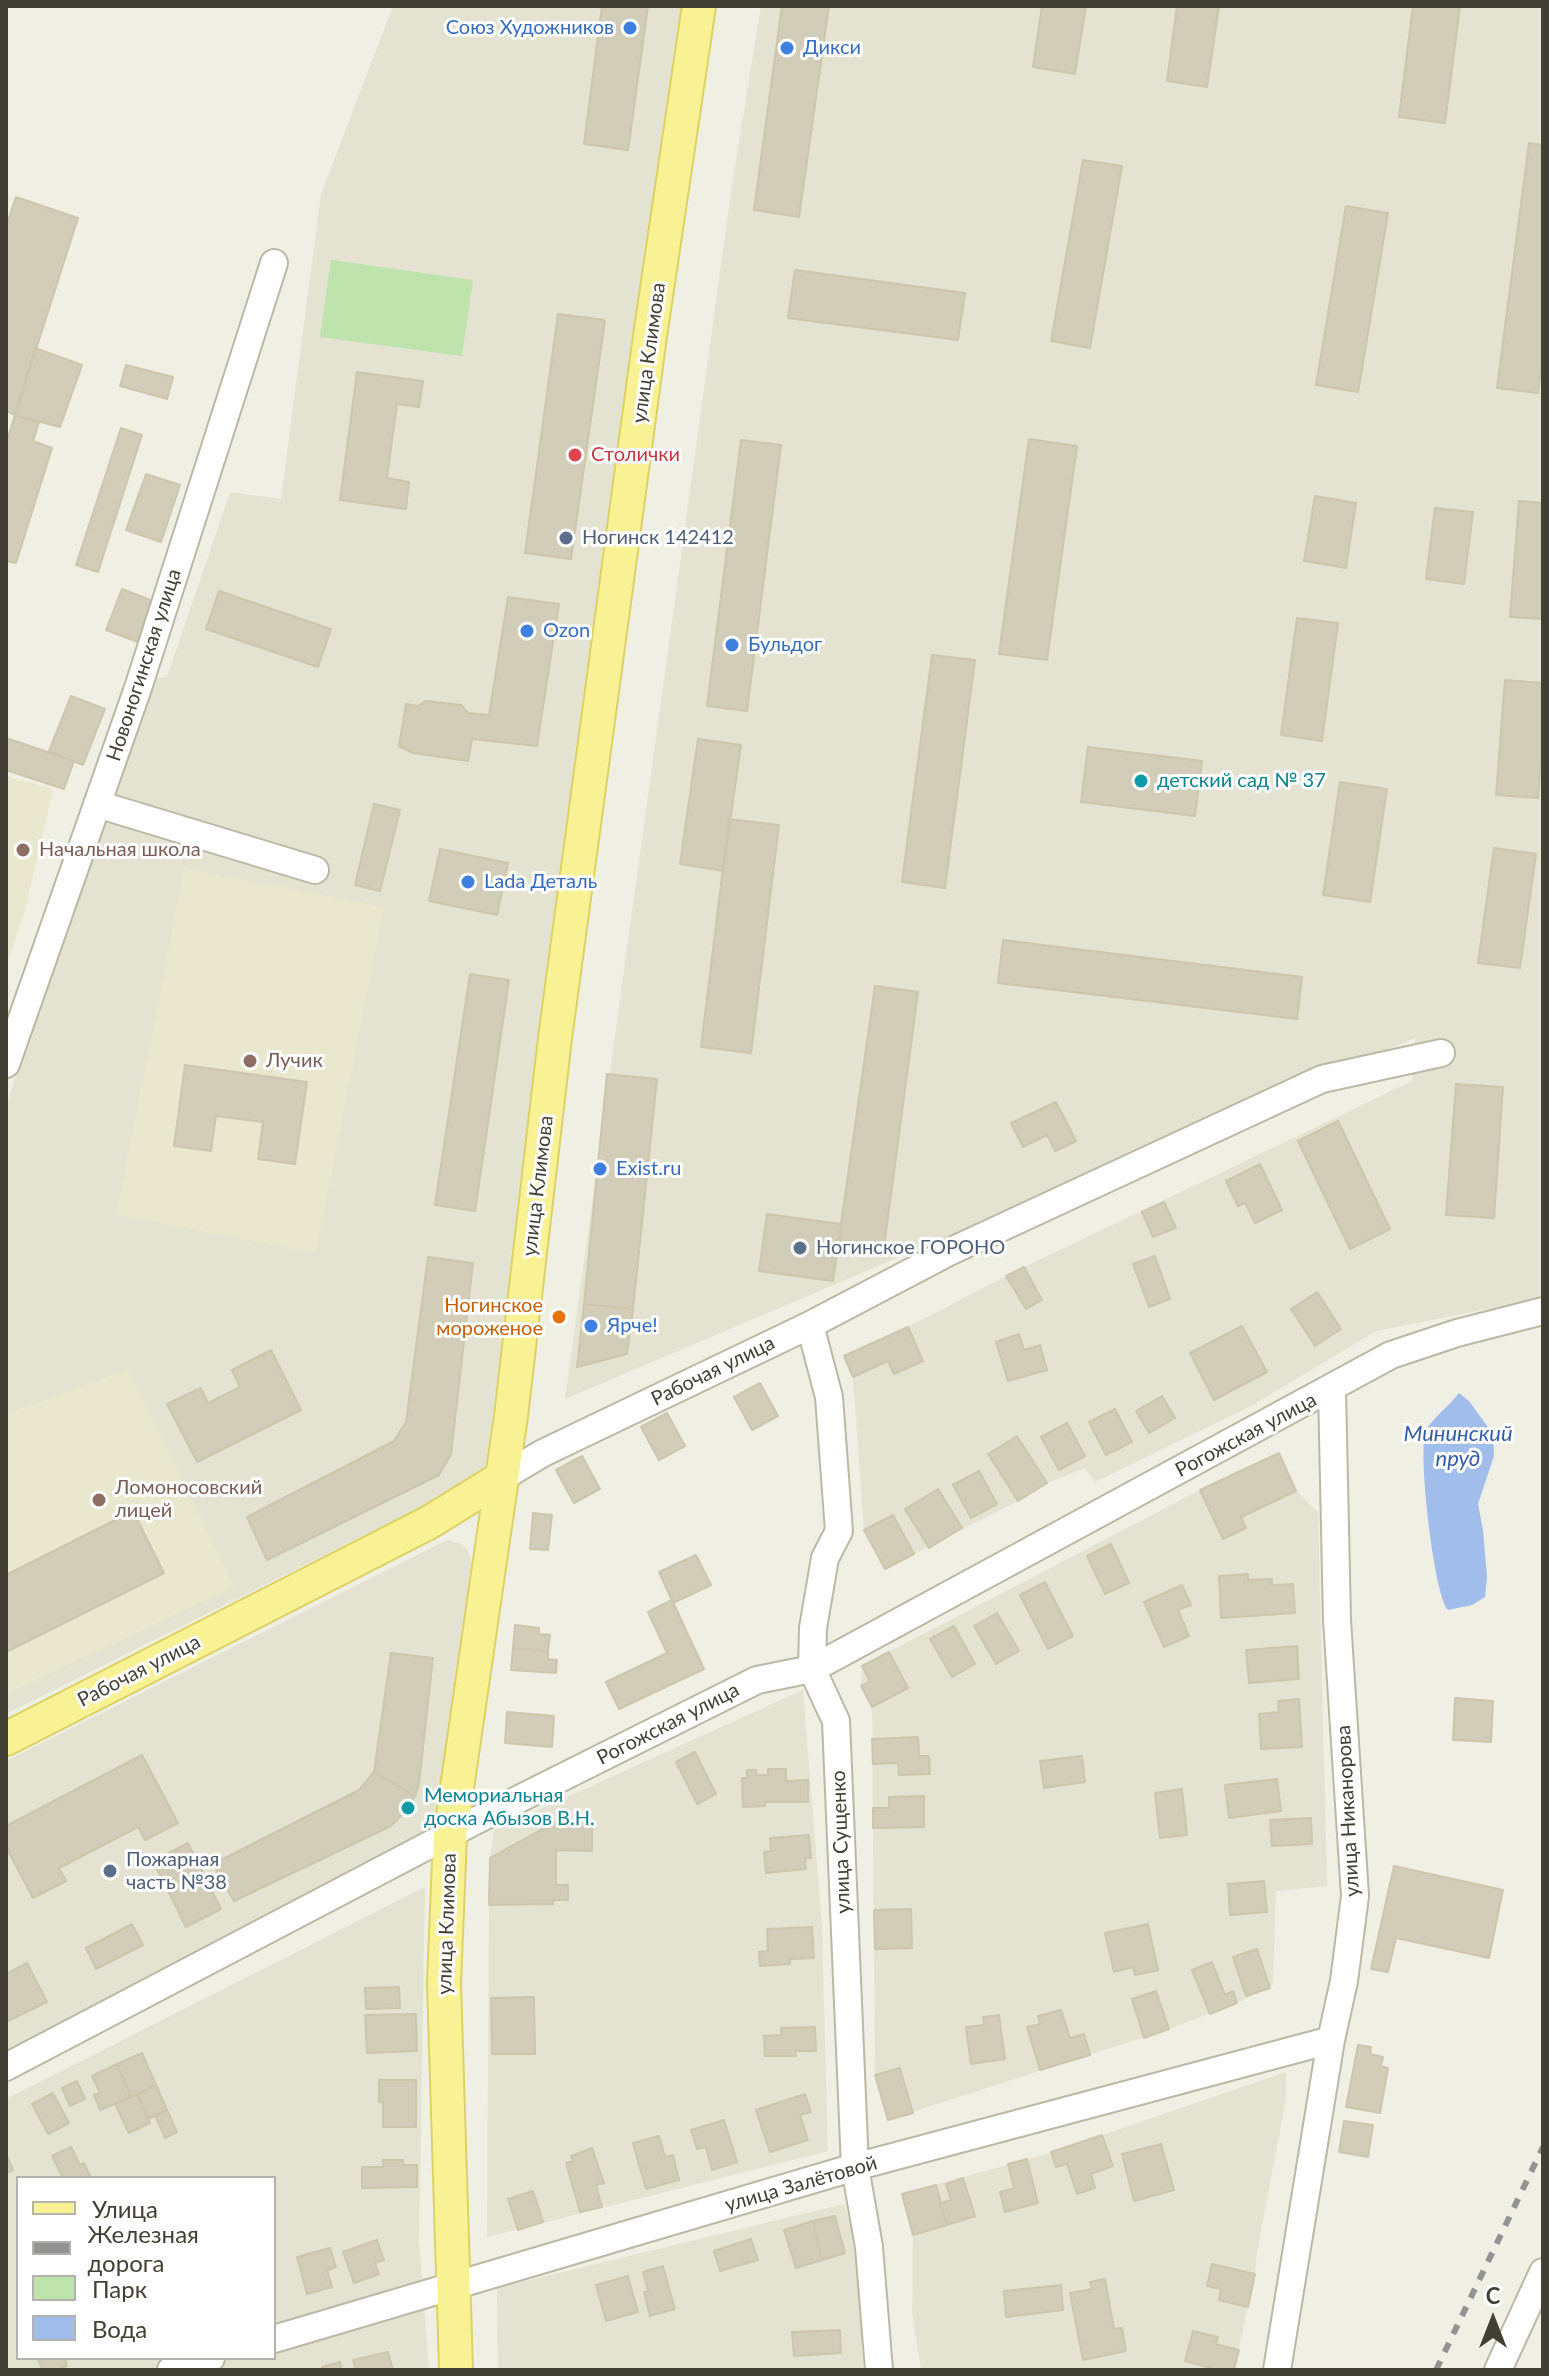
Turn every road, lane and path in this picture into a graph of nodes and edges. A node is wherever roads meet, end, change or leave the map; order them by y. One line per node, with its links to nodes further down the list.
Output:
1 (699, 6): 10 (main road, улица Климова)
2 (274, 263): 3 (street, Новоногинская улица)
3 (97, 804): 4 (street); 6 (street, Новоногинская улица)
4 (315, 870)
5 (1441, 1053): 8 (street, Рабочая улица)
6 (6, 1064)
7 (1543, 1311): 9 (street, Рогожская улица)
8 (810, 1325): 10 (street, Рабочая улица); 11 (street, улица Сущенко)
9 (1332, 1389): 11 (street, Рогожская улица); 14 (street, улица Никанорова)
10 (501, 1478): 12 (main road, Рабочая улица); 13 (main road, улица Климова)
11 (812, 1669): 13 (street, Рогожская улица); 16 (street, улица Сущенко)
12 (6, 1739)
13 (450, 1836): 15 (street, Рогожская улица); 18 (main road, улица Климова)
14 (1331, 2040): 16 (street, улица Залётовой); 24 (street, улица Никанорова)
15 (6, 2067)
16 (855, 2167): 18 (street, улица Залётовой); 23 (street, улица Сущенко)
17 (1543, 2272): 25 (street)
18 (453, 2286): 19 (street, улица Залётовой); 22 (main road, улица Климова)
19 (276, 2338)
20 (204, 2360): 21 (street)
21 (171, 2370)
22 (456, 2370)
23 (879, 2370)
24 (1277, 2370)
25 (1498, 2370)

